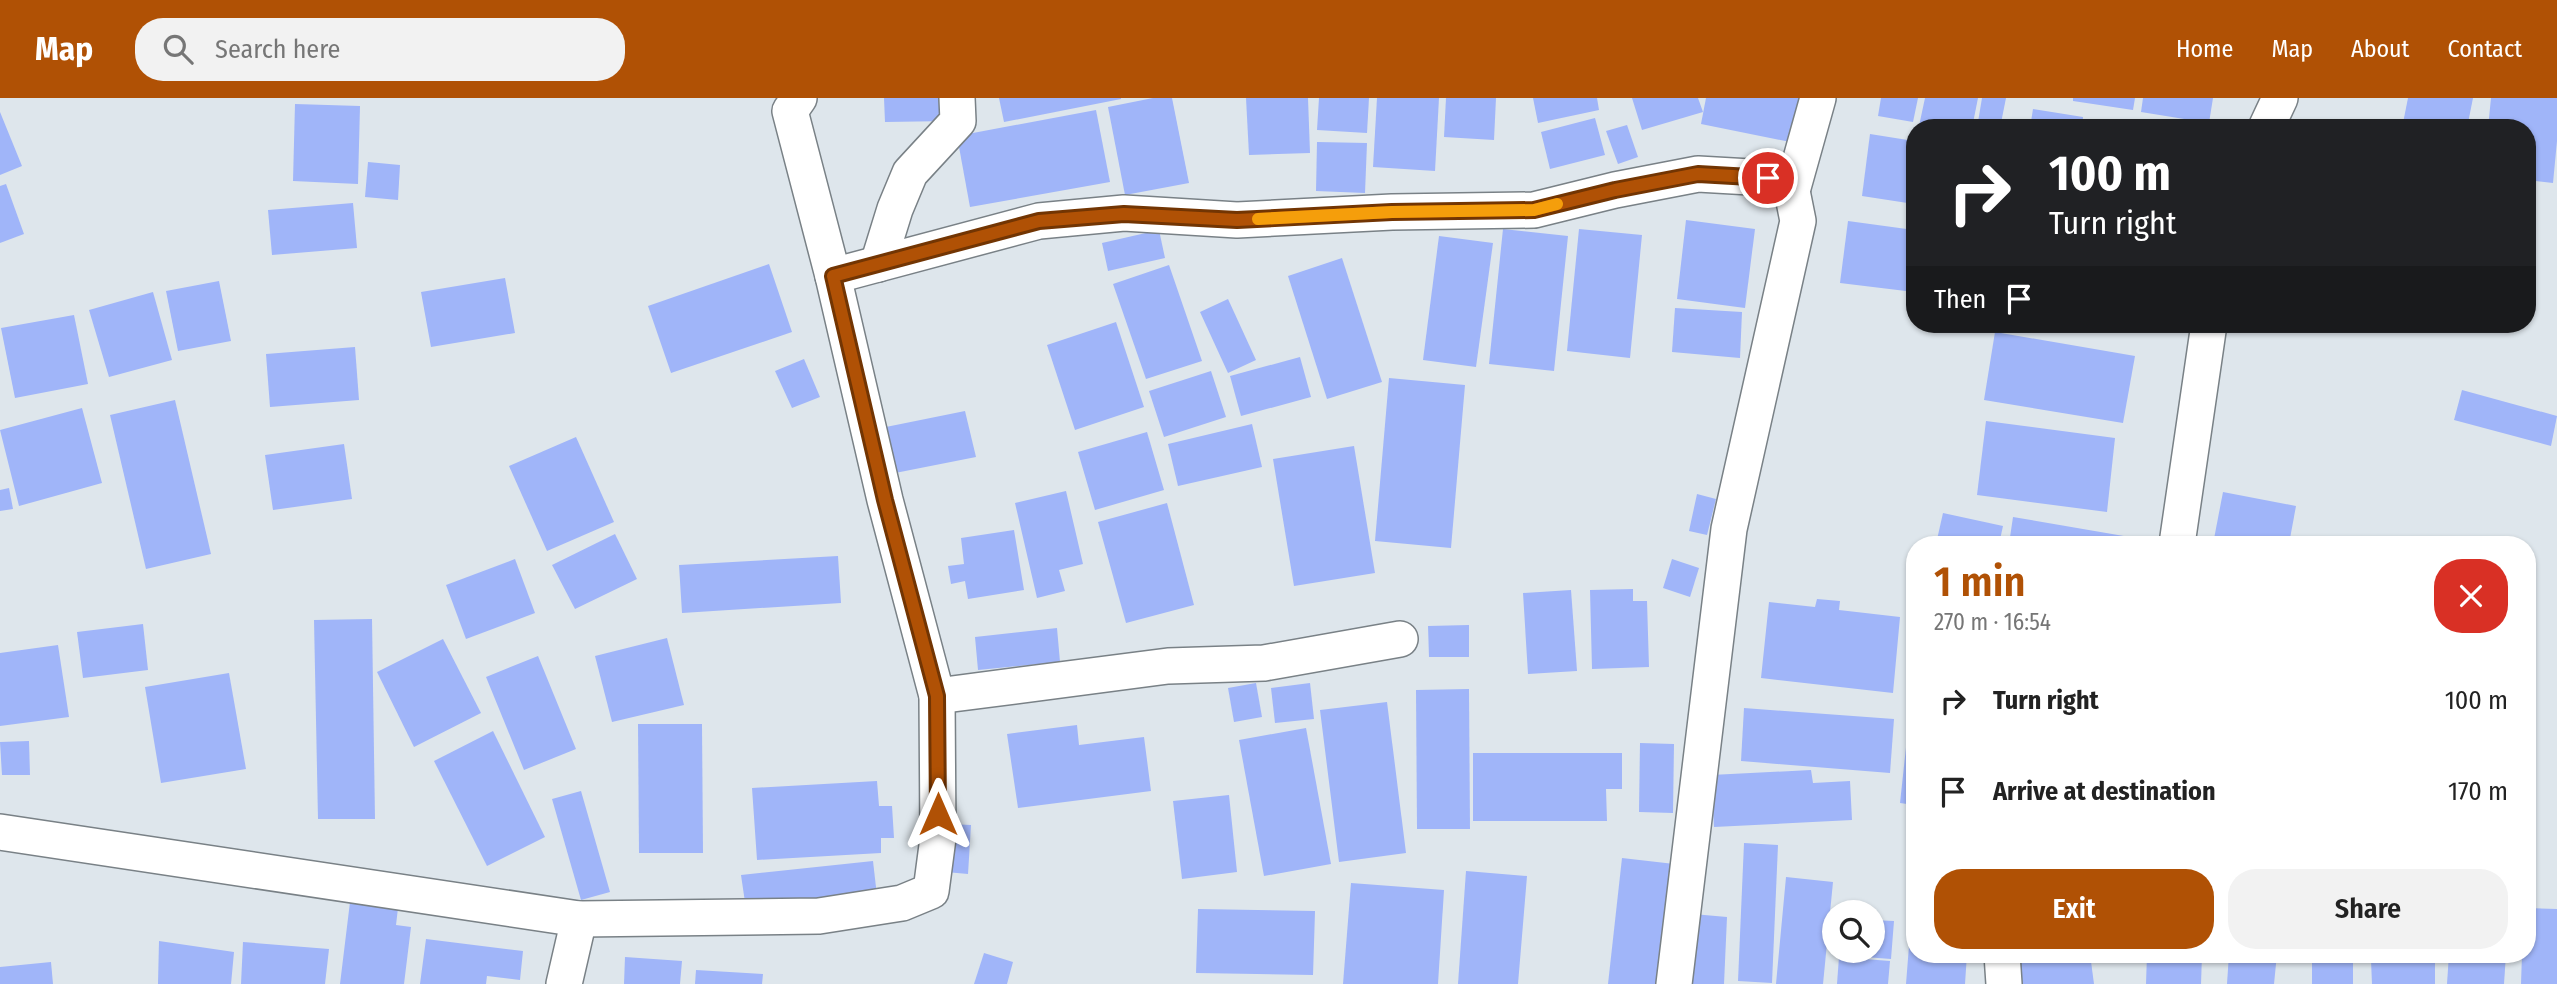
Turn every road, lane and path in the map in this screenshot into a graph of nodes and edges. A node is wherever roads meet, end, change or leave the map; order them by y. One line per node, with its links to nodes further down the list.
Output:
1 (799, 98): 8 (street)
2 (957, 98): 7 (street)
3 (1818, 98): 6 (street)
4 (2280, 98): 5 (street)
5 (2270, 119)
6 (1792, 191): 7 (street); 17 (street)
7 (878, 264): 8 (street)
8 (833, 276): 12 (street)
9 (2208, 333): 10 (street)
10 (2178, 536)
11 (1401, 639): 12 (street)
12 (937, 696): 14 (street)
13 (0, 832): 14 (street)
14 (579, 919): 16 (street)
15 (2003, 963): 18 (street)
16 (564, 984)
17 (1674, 984)
18 (2004, 984)

